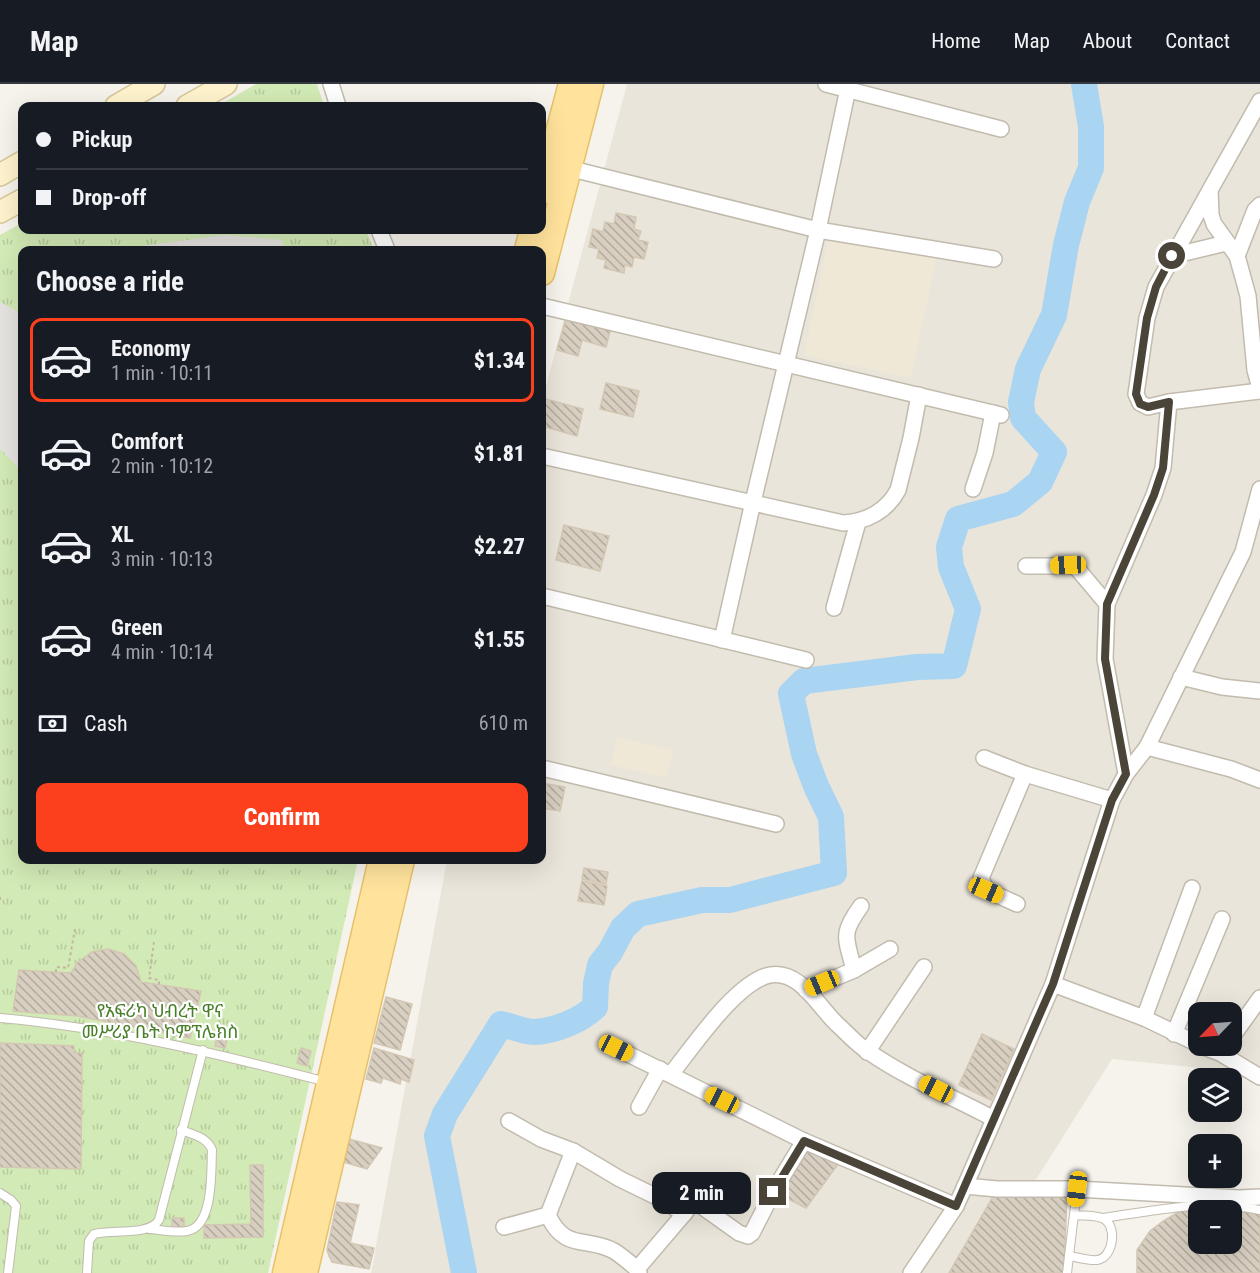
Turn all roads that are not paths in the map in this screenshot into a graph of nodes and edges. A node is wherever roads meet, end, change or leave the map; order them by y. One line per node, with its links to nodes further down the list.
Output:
1 (154, 84): 9 (street)
2 (226, 84): 10 (street)
3 (332, 84): 11 (street)
4 (571, 84): 16 (main road)
5 (591, 84): 14 (main road)
6 (826, 84): 7 (street)
7 (849, 87): 12 (street); 21 (street)
8 (1260, 100): 17 (street)
9 (123, 102)
10 (194, 102)
11 (337, 102)
12 (1001, 129)
13 (18, 164): 15 (street)
14 (568, 168): 21 (street); 25 (main road)
15 (0, 175)
16 (546, 177)
17 (1210, 190): 22 (street); 23 (street)
18 (18, 202): 20 (street)
19 (1260, 205): 24 (street)
20 (0, 213)
21 (818, 230): 26 (street); 28 (street)
22 (1226, 243): 23 (street); 24 (street)
23 (1172, 256): 31 (street)
24 (1237, 256): 29 (street)
25 (546, 257)
26 (994, 259)
27 (546, 307): 28 (street)
28 (786, 365): 30 (street); 35 (street)
29 (1260, 389): 31 (street)
30 (919, 395): 33 (street); 36 (street)
31 (1169, 402): 39 (street)
32 (546, 457): 35 (street)
33 (973, 489)
34 (1260, 489): 43 (street)
35 (753, 502): 36 (street); 41 (street)
36 (858, 522): 40 (street)
37 (1026, 566): 39 (street)
38 (546, 597): 41 (street)
39 (1107, 604): 49 (street)
40 (834, 608)
41 (722, 640): 42 (street)
42 (806, 660)
43 (1181, 677): 44 (street); 45 (street)
44 (1260, 691)
45 (1147, 747): 49 (street); 50 (street)
46 (984, 758): 48 (street)
47 (546, 769): 52 (street)
48 (1025, 774): 51 (street); 56 (street)
49 (1126, 774): 51 (street)
50 (1260, 780)
51 (1112, 800): 62 (street)
52 (776, 824)
53 (380, 864): 76 (main road)
54 (401, 864): 76 (main road)
55 (1192, 888): 66 (street)
56 (1017, 904)
57 (861, 906): 61 (street)
58 (1222, 919): 68 (street)
59 (890, 949): 61 (street)
60 (924, 967): 72 (street)
61 (854, 970): 63 (street)
62 (1053, 984): 66 (street); 78 (street)
63 (806, 990): 72 (street); 74 (street)
64 (1260, 998): 67 (street)
65 (0, 1018): 71 (lane)
66 (1144, 1018): 68 (street)
67 (1242, 1023)
68 (1173, 1034): 69 (street)
69 (1188, 1040)
70 (616, 1048): 74 (street)
71 (202, 1050): 76 (lane); 80 (lane)
72 (867, 1052): 78 (street)
73 (1232, 1056): 75 (street)
74 (665, 1072): 77 (street); 81 (street)
75 (1260, 1077)
76 (339, 1085): 99 (main road); 100 (main road)
77 (639, 1107)
78 (994, 1119): 83 (street)
79 (509, 1121): 82 (street)
80 (181, 1130): 94 (lane); 94 (lane)
81 (804, 1141): 87 (street); 89 (street)
82 (573, 1151): 89 (street); 90 (street)
83 (965, 1186): 84 (street); 87 (street)
84 (1077, 1189): 86 (street); 91 (lane)
85 (0, 1193): 97 (lane)
86 (1260, 1197)
87 (956, 1206): 101 (street)
88 (1260, 1210): 92 (lane)
89 (684, 1214): 96 (street)
90 (548, 1215): 93 (street); 96 (street)
91 (1074, 1215): 92 (lane); 95 (lane)
92 (1103, 1218): 95 (lane)
93 (504, 1227)
94 (148, 1229): 98 (lane)
95 (1069, 1256): 102 (lane)
96 (638, 1271)
97 (8, 1273)
98 (87, 1273)
99 (285, 1273)
100 (305, 1273)
101 (911, 1273)
102 (1067, 1273)

